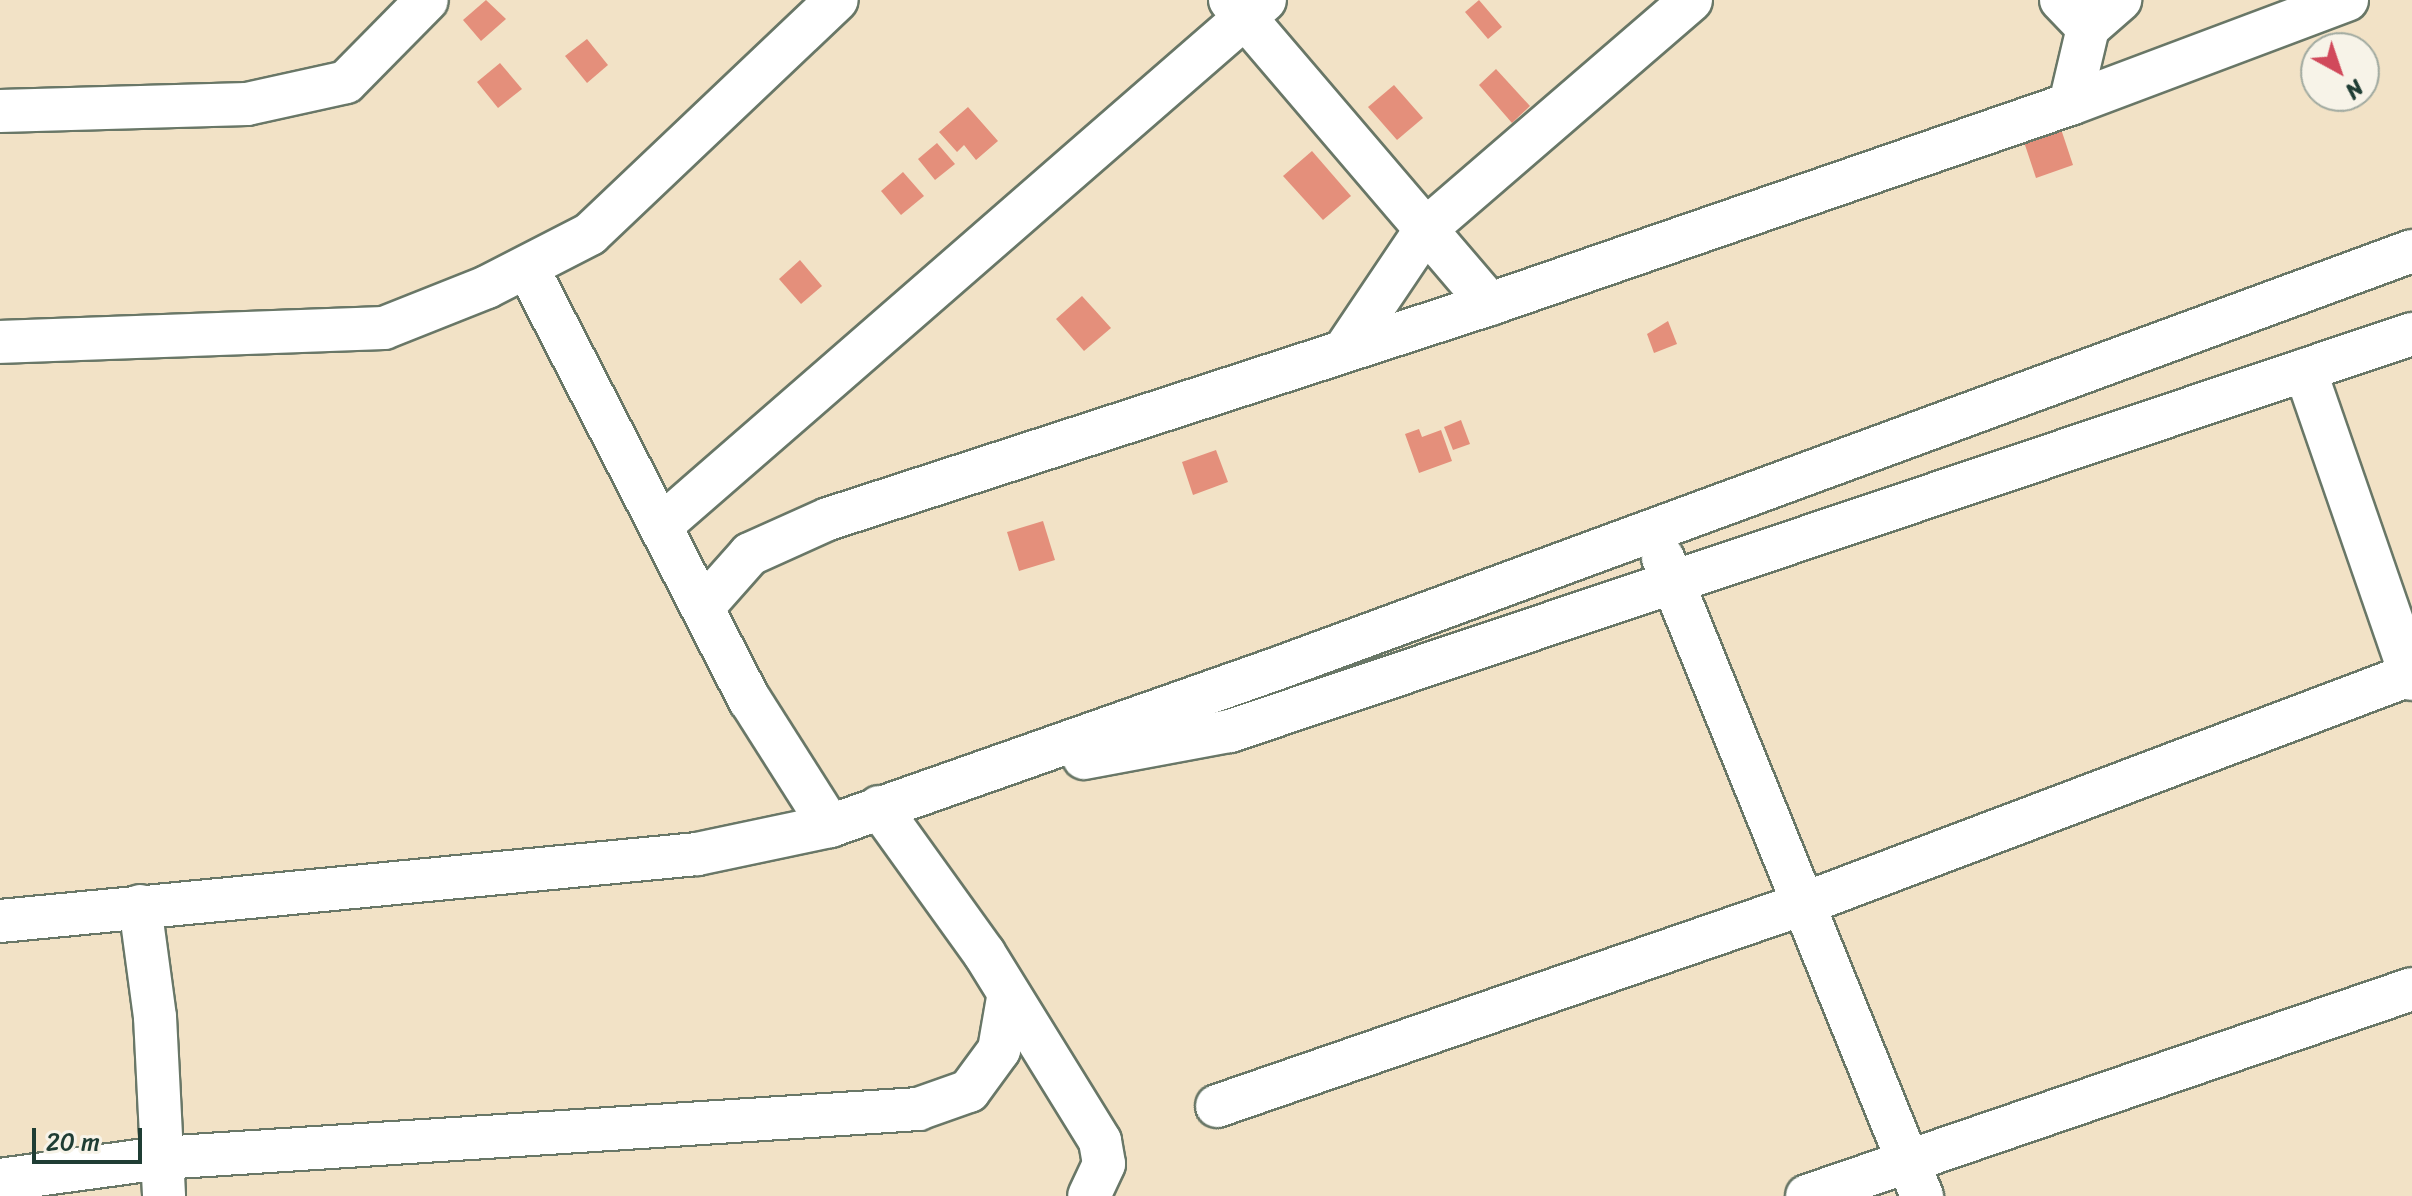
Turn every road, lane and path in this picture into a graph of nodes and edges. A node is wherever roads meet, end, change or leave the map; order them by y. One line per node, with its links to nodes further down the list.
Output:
1 (427, 0): 9 (street)
2 (837, 0): 12 (street)
3 (1691, 0): 10 (street)
4 (2120, 0): 7 (street)
5 (2347, 0): 8 (street)
6 (1247, 6): 10 (street); 18 (street)
7 (2075, 14): 8 (street)
8 (2070, 104): 13 (street)
9 (0, 111)
10 (1426, 229): 13 (street); 16 (street)
11 (2412, 251): 19 (street)
12 (527, 267): 15 (street); 18 (street)
13 (1490, 304): 16 (street)
14 (2412, 334): 17 (street)
15 (0, 342)
16 (1344, 351): 21 (street)
17 (2305, 370): 20 (street); 22 (street)
18 (663, 524): 21 (street)
19 (1655, 529): 20 (street); 23 (street)
20 (1670, 585): 23 (street); 26 (street)
21 (703, 607): 25 (street)
22 (2411, 676): 26 (street)
23 (953, 782): 24 (street)
24 (879, 807): 25 (street); 30 (street)
25 (830, 826): 27 (street)
26 (1803, 904): 31 (street); 33 (street)
27 (140, 906): 28 (street); 32 (street)
28 (0, 921)
29 (2412, 989): 33 (street)
30 (1008, 998): 32 (street); 35 (street)
31 (1217, 1106)
32 (162, 1177): 34 (street)
33 (1915, 1177): 36 (street)
34 (0, 1180)
35 (1089, 1196)
36 (1807, 1196)

